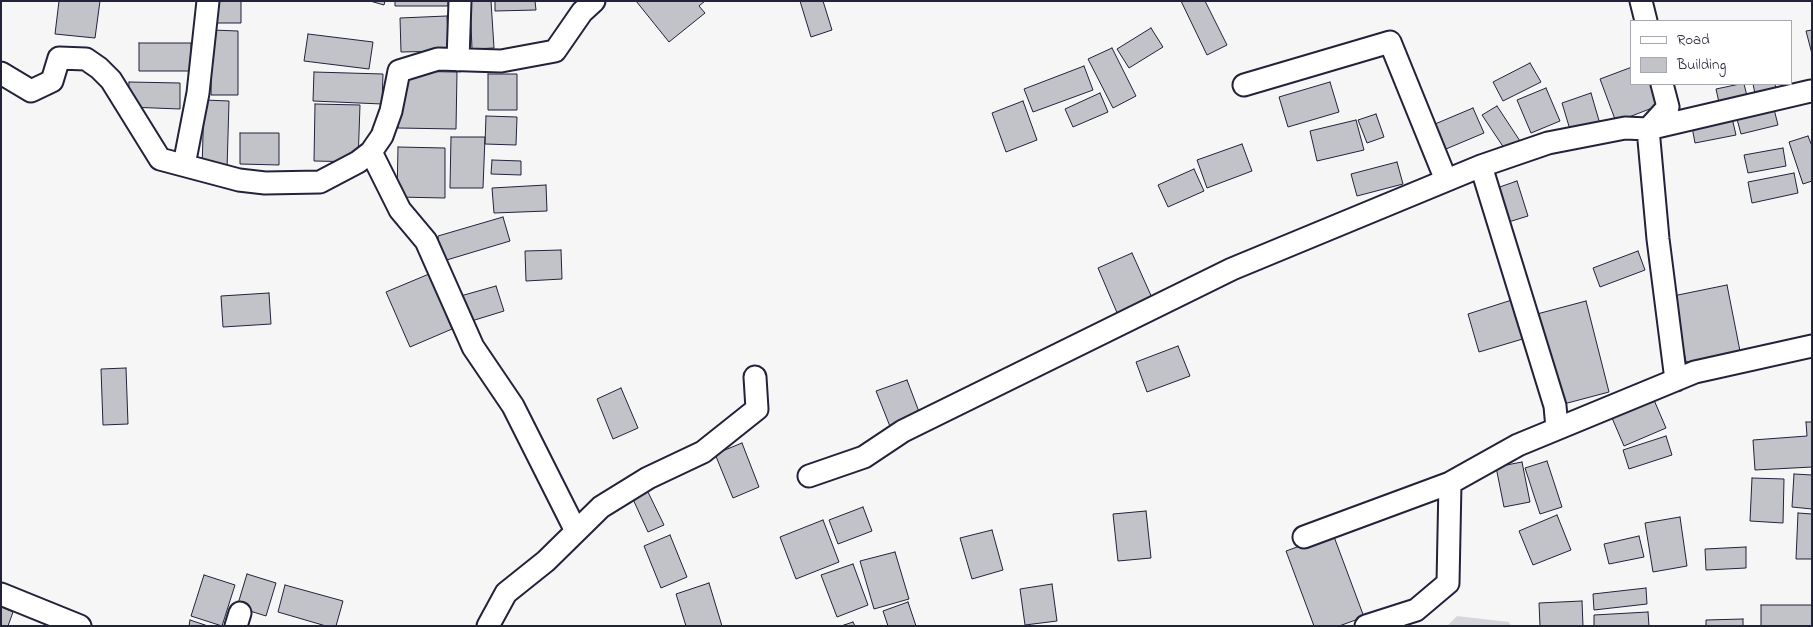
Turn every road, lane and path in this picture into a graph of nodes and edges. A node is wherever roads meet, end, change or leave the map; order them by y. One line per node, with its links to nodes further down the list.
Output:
1 (208, 1): 13 (street)
2 (460, 1): 6 (street)
3 (594, 1): 6 (street)
4 (1641, 1): 5 (street)
5 (1646, 20)
6 (458, 60): 12 (street)
7 (1, 73): 13 (street)
8 (1662, 85): 11 (street)
9 (1244, 86): 15 (street)
10 (1810, 91): 11 (street)
11 (1648, 129): 14 (street); 18 (street)
12 (371, 152): 13 (street); 22 (street)
13 (184, 165)
14 (1481, 166): 15 (street); 19 (street)
15 (1446, 180): 20 (street)
16 (1812, 346): 18 (street)
17 (755, 377): 22 (street)
18 (1676, 380): 19 (street)
19 (1558, 428): 21 (street)
20 (809, 476)
21 (1450, 483): 23 (street); 27 (street)
22 (576, 531): 26 (street)
23 (1304, 537)
24 (1, 594): 25 (street)
25 (80, 626)
26 (488, 626)
27 (1366, 626)

